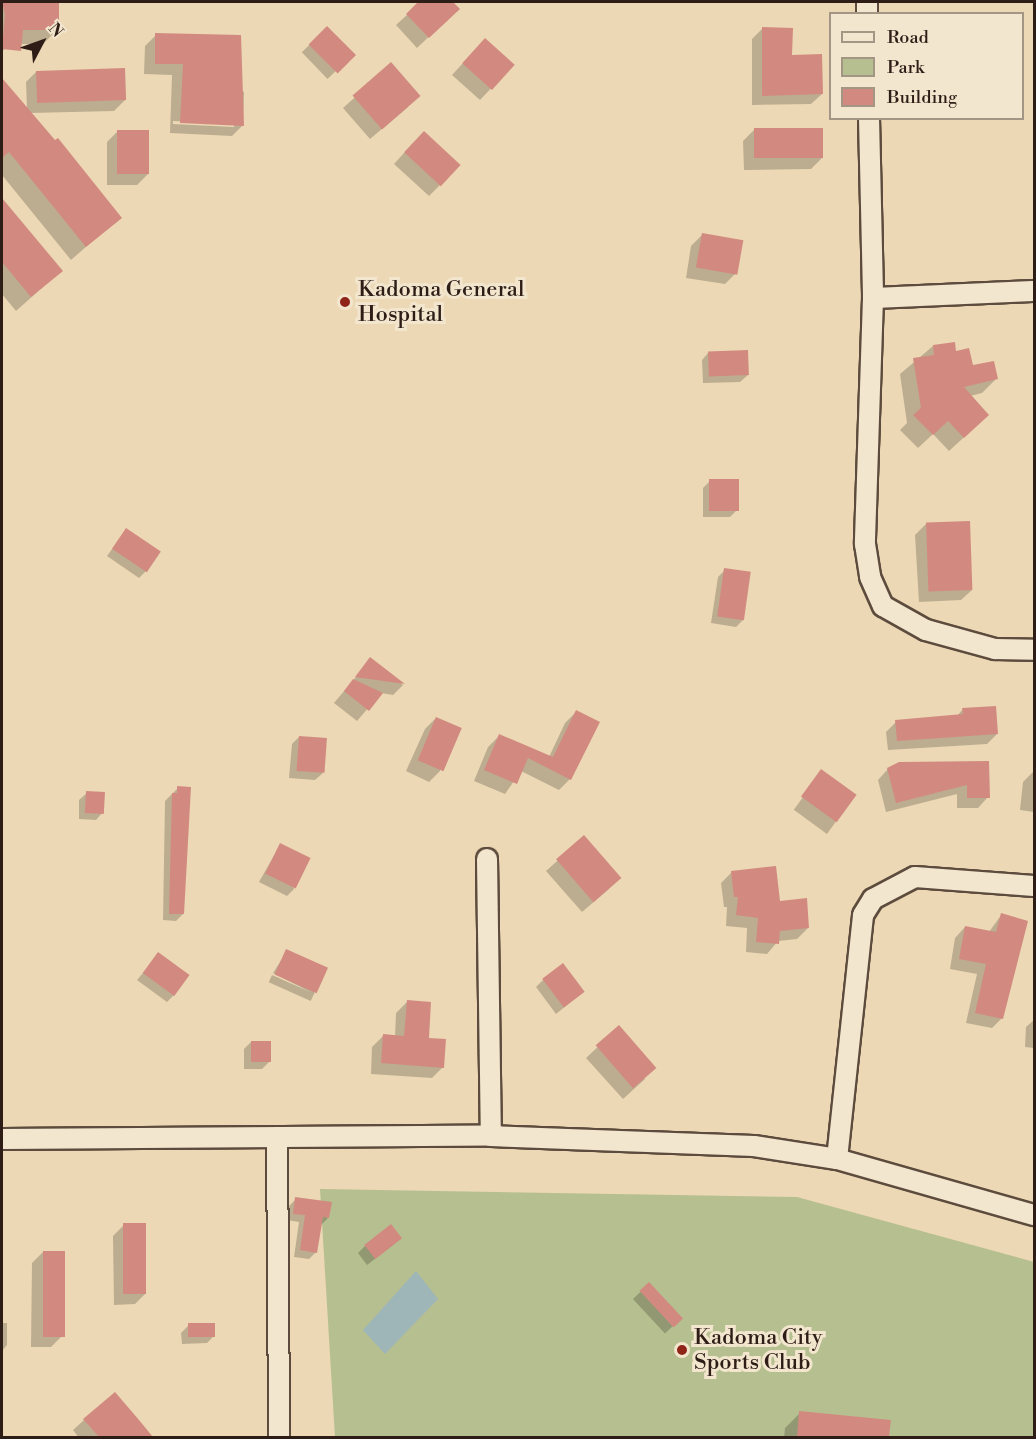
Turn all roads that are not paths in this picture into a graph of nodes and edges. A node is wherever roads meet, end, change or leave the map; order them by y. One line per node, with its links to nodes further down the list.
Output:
1 (869, 120): 3 (street)
2 (1035, 291): 3 (street)
3 (873, 298): 4 (street)
4 (1035, 650)
5 (486, 860): 7 (street)
6 (1035, 886): 10 (street)
7 (491, 1136): 8 (street); 10 (street)
8 (277, 1137): 9 (street); 12 (street)
9 (2, 1139)
10 (837, 1158): 11 (street)
11 (1035, 1215)
12 (279, 1437)

